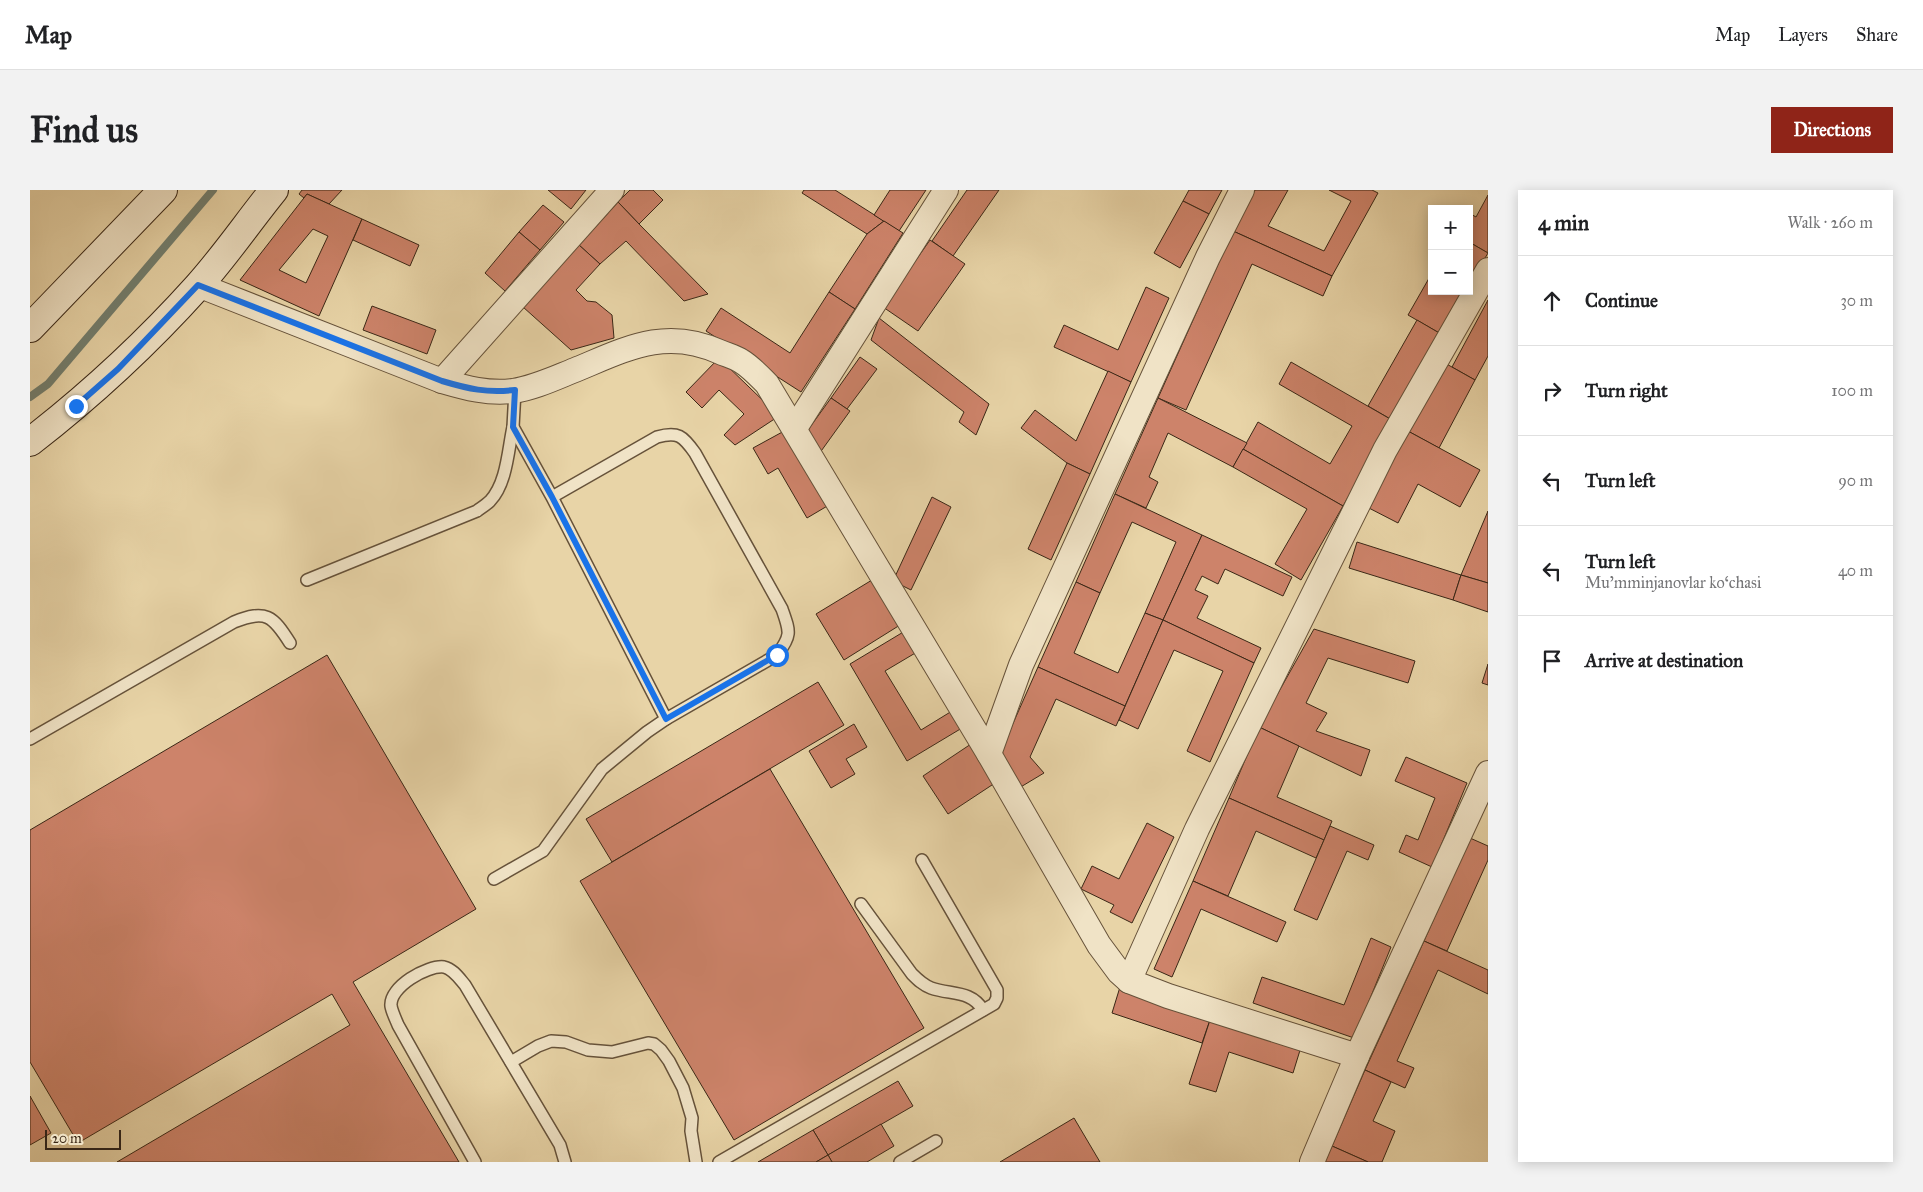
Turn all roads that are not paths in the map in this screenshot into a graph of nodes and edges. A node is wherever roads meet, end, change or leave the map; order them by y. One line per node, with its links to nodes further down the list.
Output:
1 (163, 190): 8 (main road)
2 (274, 190): 7 (main road)
3 (612, 190): 9 (street)
4 (946, 190): 12 (street)
5 (1242, 190): 19 (street)
6 (1488, 270): 24 (street)
7 (198, 285): 9 (street); 13 (main road)
8 (30, 328)
9 (442, 381): 10 (street)
10 (515, 390): 11 (lane); 12 (street)
11 (513, 427): 14 (lane); 15 (lane)
12 (795, 428): 19 (street)
13 (30, 442)
14 (552, 497): 17 (lane); 17 (lane)
15 (307, 580)
16 (290, 644): 18 (lane)
17 (666, 719): 22 (lane)
18 (30, 738)
19 (989, 754): 24 (street)
20 (1488, 773): 26 (street)
21 (922, 860): 25 (lane)
22 (494, 879)
23 (861, 904): 25 (lane)
24 (1129, 981): 26 (street)
25 (983, 1010): 32 (lane)
26 (1357, 1056): 34 (street)
27 (511, 1062): 29 (lane); 30 (lane); 31 (lane)
28 (936, 1141): 33 (lane)
29 (476, 1162)
30 (565, 1162)
31 (696, 1162)
32 (719, 1162)
33 (900, 1162)
34 (1312, 1162)

